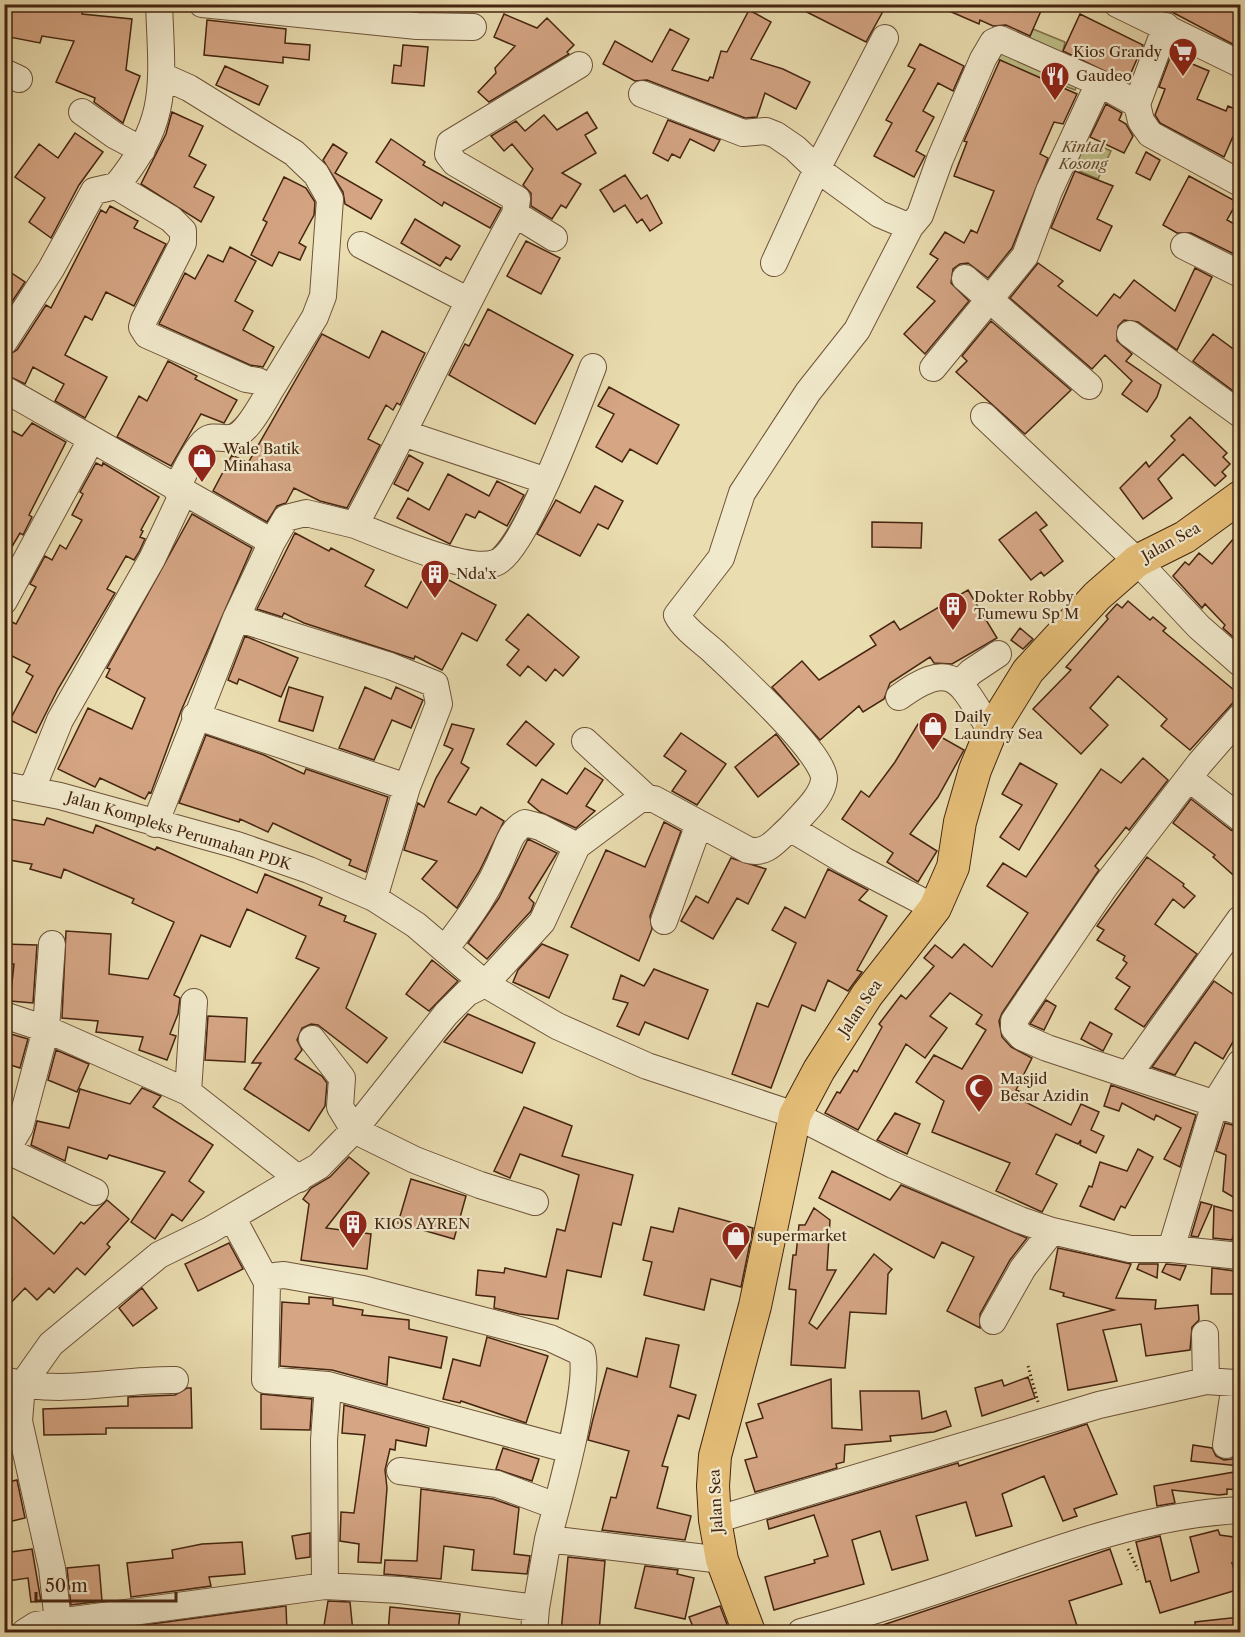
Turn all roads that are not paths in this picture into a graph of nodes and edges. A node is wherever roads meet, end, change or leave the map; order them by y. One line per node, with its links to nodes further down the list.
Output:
1 (159, 4): 10 (street)
2 (202, 4): 4 (street)
3 (1117, 4): 5 (street)
4 (402, 14): 6 (street)
5 (1167, 26): 8 (street); 13 (street)
6 (473, 27)
7 (885, 38): 16 (street)
8 (1240, 64)
9 (579, 65): 19 (street)
10 (162, 76): 15 (street); 35 (street)
11 (1099, 83): 13 (street); 20 (street); 27 (street)
12 (642, 94): 16 (street)
13 (1137, 104): 17 (street)
14 (82, 112): 15 (street)
15 (142, 150): 18 (street)
16 (817, 169): 20 (street); 24 (street)
17 (1240, 183)
18 (116, 186): 30 (street); 35 (street)
19 (515, 214): 21 (street); 28 (street)
20 (910, 227): 64 (street)
21 (554, 238)
22 (361, 245): 28 (street)
23 (1184, 246): 25 (street)
24 (774, 263)
25 (1240, 274)
26 (965, 278): 27 (street)
27 (990, 299): 32 (street); 33 (street)
28 (469, 301): 38 (street)
29 (1130, 334): 36 (street)
30 (4, 342)
31 (593, 367): 40 (street)
32 (933, 368)
33 (1089, 386)
34 (4, 389): 39 (street)
35 (271, 389): 41 (street)
36 (1240, 414)
37 (984, 416): 45 (street)
38 (403, 433): 40 (street); 43 (street)
39 (91, 440): 41 (street); 46 (street)
40 (547, 482): 43 (street)
41 (180, 491): 44 (street); 59 (street)
42 (1240, 497): 45 (main road, Jalan Sea)
43 (355, 525): 44 (street)
44 (272, 542): 47 (street)
45 (1137, 561): 49 (street); 54 (main road, Jalan Sea)
46 (4, 601)
47 (236, 618): 52 (street); 58 (street)
48 (998, 654): 50 (street)
49 (1240, 663)
50 (960, 683): 51 (street); 54 (street)
51 (899, 697)
52 (195, 716): 58 (street); 62 (street)
53 (1240, 717): 56 (street)
54 (991, 731): 67 (main road, Jalan Sea)
55 (585, 741): 60 (street)
56 (1190, 778): 61 (street); 78 (street)
57 (4, 785): 59 (street, Jalan Kompleks Perumahan PDK)
58 (407, 787): 66 (street)
59 (32, 789): 62 (street, Jalan Kompleks Perumahan PDK)
60 (647, 798): 63 (street); 65 (street)
61 (1240, 818)
62 (155, 824): 66 (street, Jalan Kompleks Perumahan PDK)
63 (699, 825): 64 (street); 69 (street)
64 (790, 828): 67 (street)
65 (577, 846): 71 (street); 72 (street)
66 (374, 898): 71 (street, Jalan Kompleks Perumahan PDK)
67 (935, 908): 82 (main road, Jalan Sea)
68 (1240, 919): 78 (street)
69 (664, 921)
70 (52, 944): 75 (street)
71 (445, 949): 72 (street, Jalan Kompleks Perumahan PDK)
72 (484, 984): 82 (street, Jalan Kompleks Perumahan PDK); 83 (street)
73 (194, 1002): 79 (street)
74 (4, 1014): 75 (street)
75 (46, 1029): 79 (street); 84 (street)
76 (312, 1039): 83 (street)
77 (1240, 1063): 80 (street)
78 (1129, 1074): 80 (street)
79 (188, 1092): 85 (street)
80 (1215, 1103): 81 (street); 90 (street)
81 (1240, 1112)
82 (795, 1115): 89 (street, Jalan Kompleks Perumahan PDK); 105 (main road, Jalan Sea)
83 (354, 1130): 85 (street); 87 (street)
84 (6, 1153): 86 (street)
85 (299, 1179): 88 (street)
86 (95, 1192)
87 (535, 1202)
88 (232, 1217): 92 (street); 97 (street)
89 (1052, 1231): 90 (street, Jalan Kompleks Perumahan PDK); 93 (street)
90 (1171, 1249): 91 (street, Jalan Kompleks Perumahan PDK)
91 (1240, 1256)
92 (267, 1282): 98 (street); 101 (street)
93 (993, 1321)
94 (1205, 1334): 96 (street)
95 (176, 1380): 97 (street)
96 (1206, 1381): 99 (street); 105 (street)
97 (13, 1383): 100 (street)
98 (328, 1385): 101 (street); 108 (street)
99 (1226, 1445)
100 (14, 1450): 110 (street)
101 (570, 1450): 103 (street)
102 (399, 1471): 103 (street)
103 (556, 1506): 106 (street)
104 (1240, 1510): 113 (street)
105 (715, 1520): 107 (main road, Jalan Sea)
106 (548, 1539): 107 (street); 109 (street)
107 (722, 1560): 112 (main road, Jalan Sea)
108 (325, 1586): 109 (street); 110 (street)
109 (535, 1620)
110 (58, 1622): 111 (street)
111 (25, 1632)
112 (749, 1632)
113 (801, 1632)

